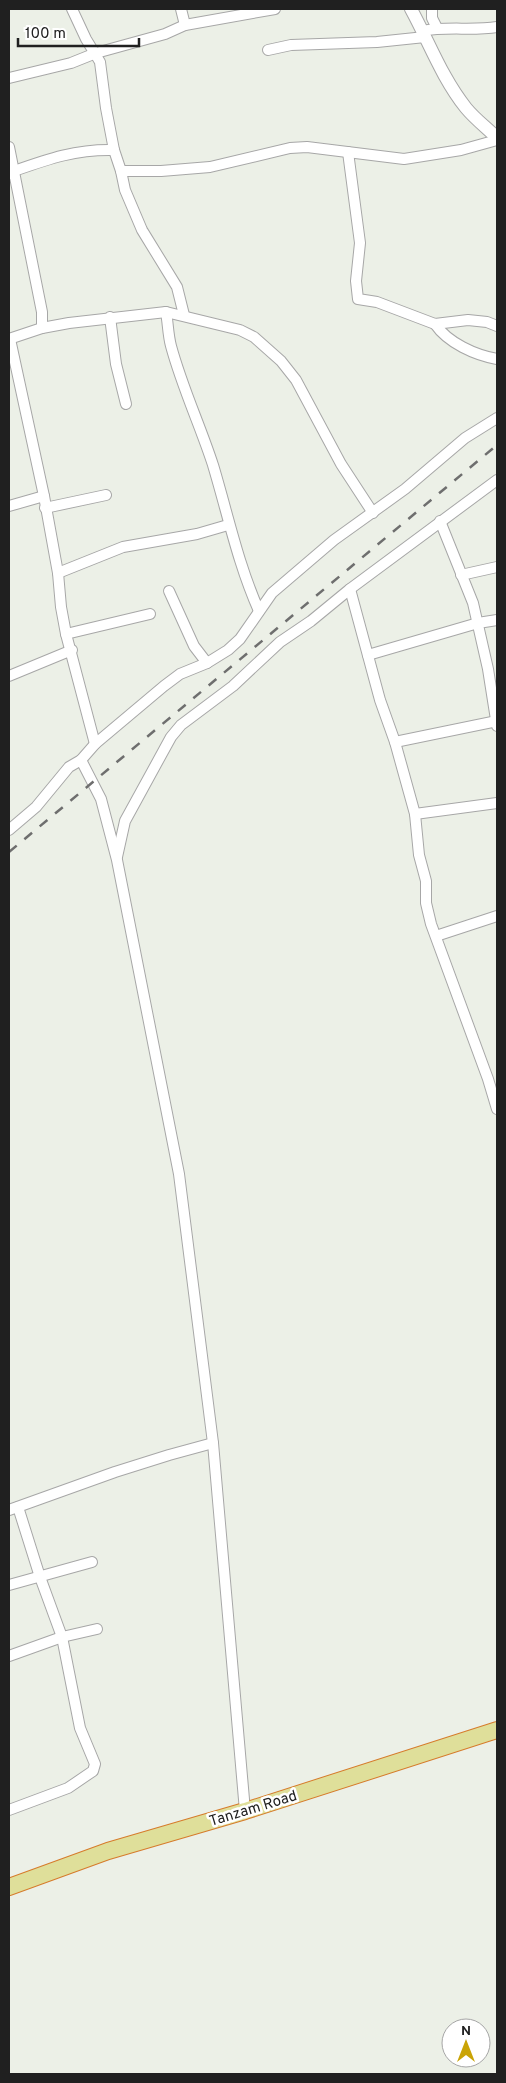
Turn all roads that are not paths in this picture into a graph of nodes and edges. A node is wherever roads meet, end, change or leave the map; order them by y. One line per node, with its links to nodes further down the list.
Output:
1 (72, 9): 12 (street)
2 (181, 9): 7 (street)
3 (276, 9): 6 (street)
4 (411, 9): 10 (street)
5 (432, 9): 9 (street)
6 (258, 10): 7 (street)
7 (185, 25): 12 (street)
8 (497, 26): 9 (street)
9 (437, 28): 10 (street)
10 (424, 34): 11 (street); 14 (street)
11 (268, 50)
12 (96, 54): 13 (street); 16 (street)
13 (9, 78)
14 (497, 139): 17 (street)
15 (9, 147): 19 (street)
16 (114, 150): 18 (street); 19 (street)
17 (348, 152): 18 (street); 23 (street)
18 (121, 171): 21 (street)
19 (11, 173): 25 (street)
20 (166, 312): 21 (street); 22 (street); 37 (street)
21 (184, 315): 35 (street)
22 (110, 317): 25 (street); 28 (street)
23 (435, 324): 24 (street); 27 (street)
24 (497, 326)
25 (42, 328): 26 (street)
26 (10, 339): 32 (street)
27 (497, 359)
28 (126, 404)
29 (497, 418): 35 (street)
30 (497, 480): 36 (street)
31 (106, 495): 34 (street)
32 (44, 496): 33 (street); 34 (street)
33 (9, 506)
34 (45, 508): 39 (street)
35 (373, 513): 43 (street)
36 (440, 521): 40 (street); 41 (street)
37 (228, 524): 39 (street); 43 (street)
38 (497, 567): 40 (street)
39 (58, 573): 47 (street)
40 (461, 575): 46 (street)
41 (350, 589): 49 (street); 59 (street)
42 (169, 591): 50 (street)
43 (259, 611): 50 (street)
44 (150, 614): 47 (street)
45 (497, 620): 46 (street)
46 (478, 623): 49 (street); 52 (street)
47 (66, 634): 48 (street)
48 (72, 650): 51 (street); 54 (street)
49 (368, 654): 53 (street)
50 (206, 663): 54 (street)
51 (9, 676)
52 (497, 723): 53 (street)
53 (395, 742): 57 (street)
54 (95, 744): 55 (street)
55 (81, 760): 58 (street); 59 (street)
56 (497, 802): 57 (street)
57 (415, 814): 61 (street)
58 (9, 830)
59 (116, 860): 63 (street)
60 (497, 916): 61 (street)
61 (436, 936): 62 (street)
62 (497, 1109)
63 (213, 1443): 64 (street); 73 (street)
64 (14, 1509): 66 (street)
65 (92, 1562): 66 (street)
66 (40, 1577): 67 (street); 69 (street)
67 (9, 1585)
68 (96, 1629): 69 (street)
69 (62, 1637): 70 (street); 72 (street)
70 (9, 1656)
71 (497, 1730): 73 (highway, Tanzam Road)
72 (9, 1810)
73 (244, 1810): 74 (highway, Tanzam Road)
74 (10, 1882)

